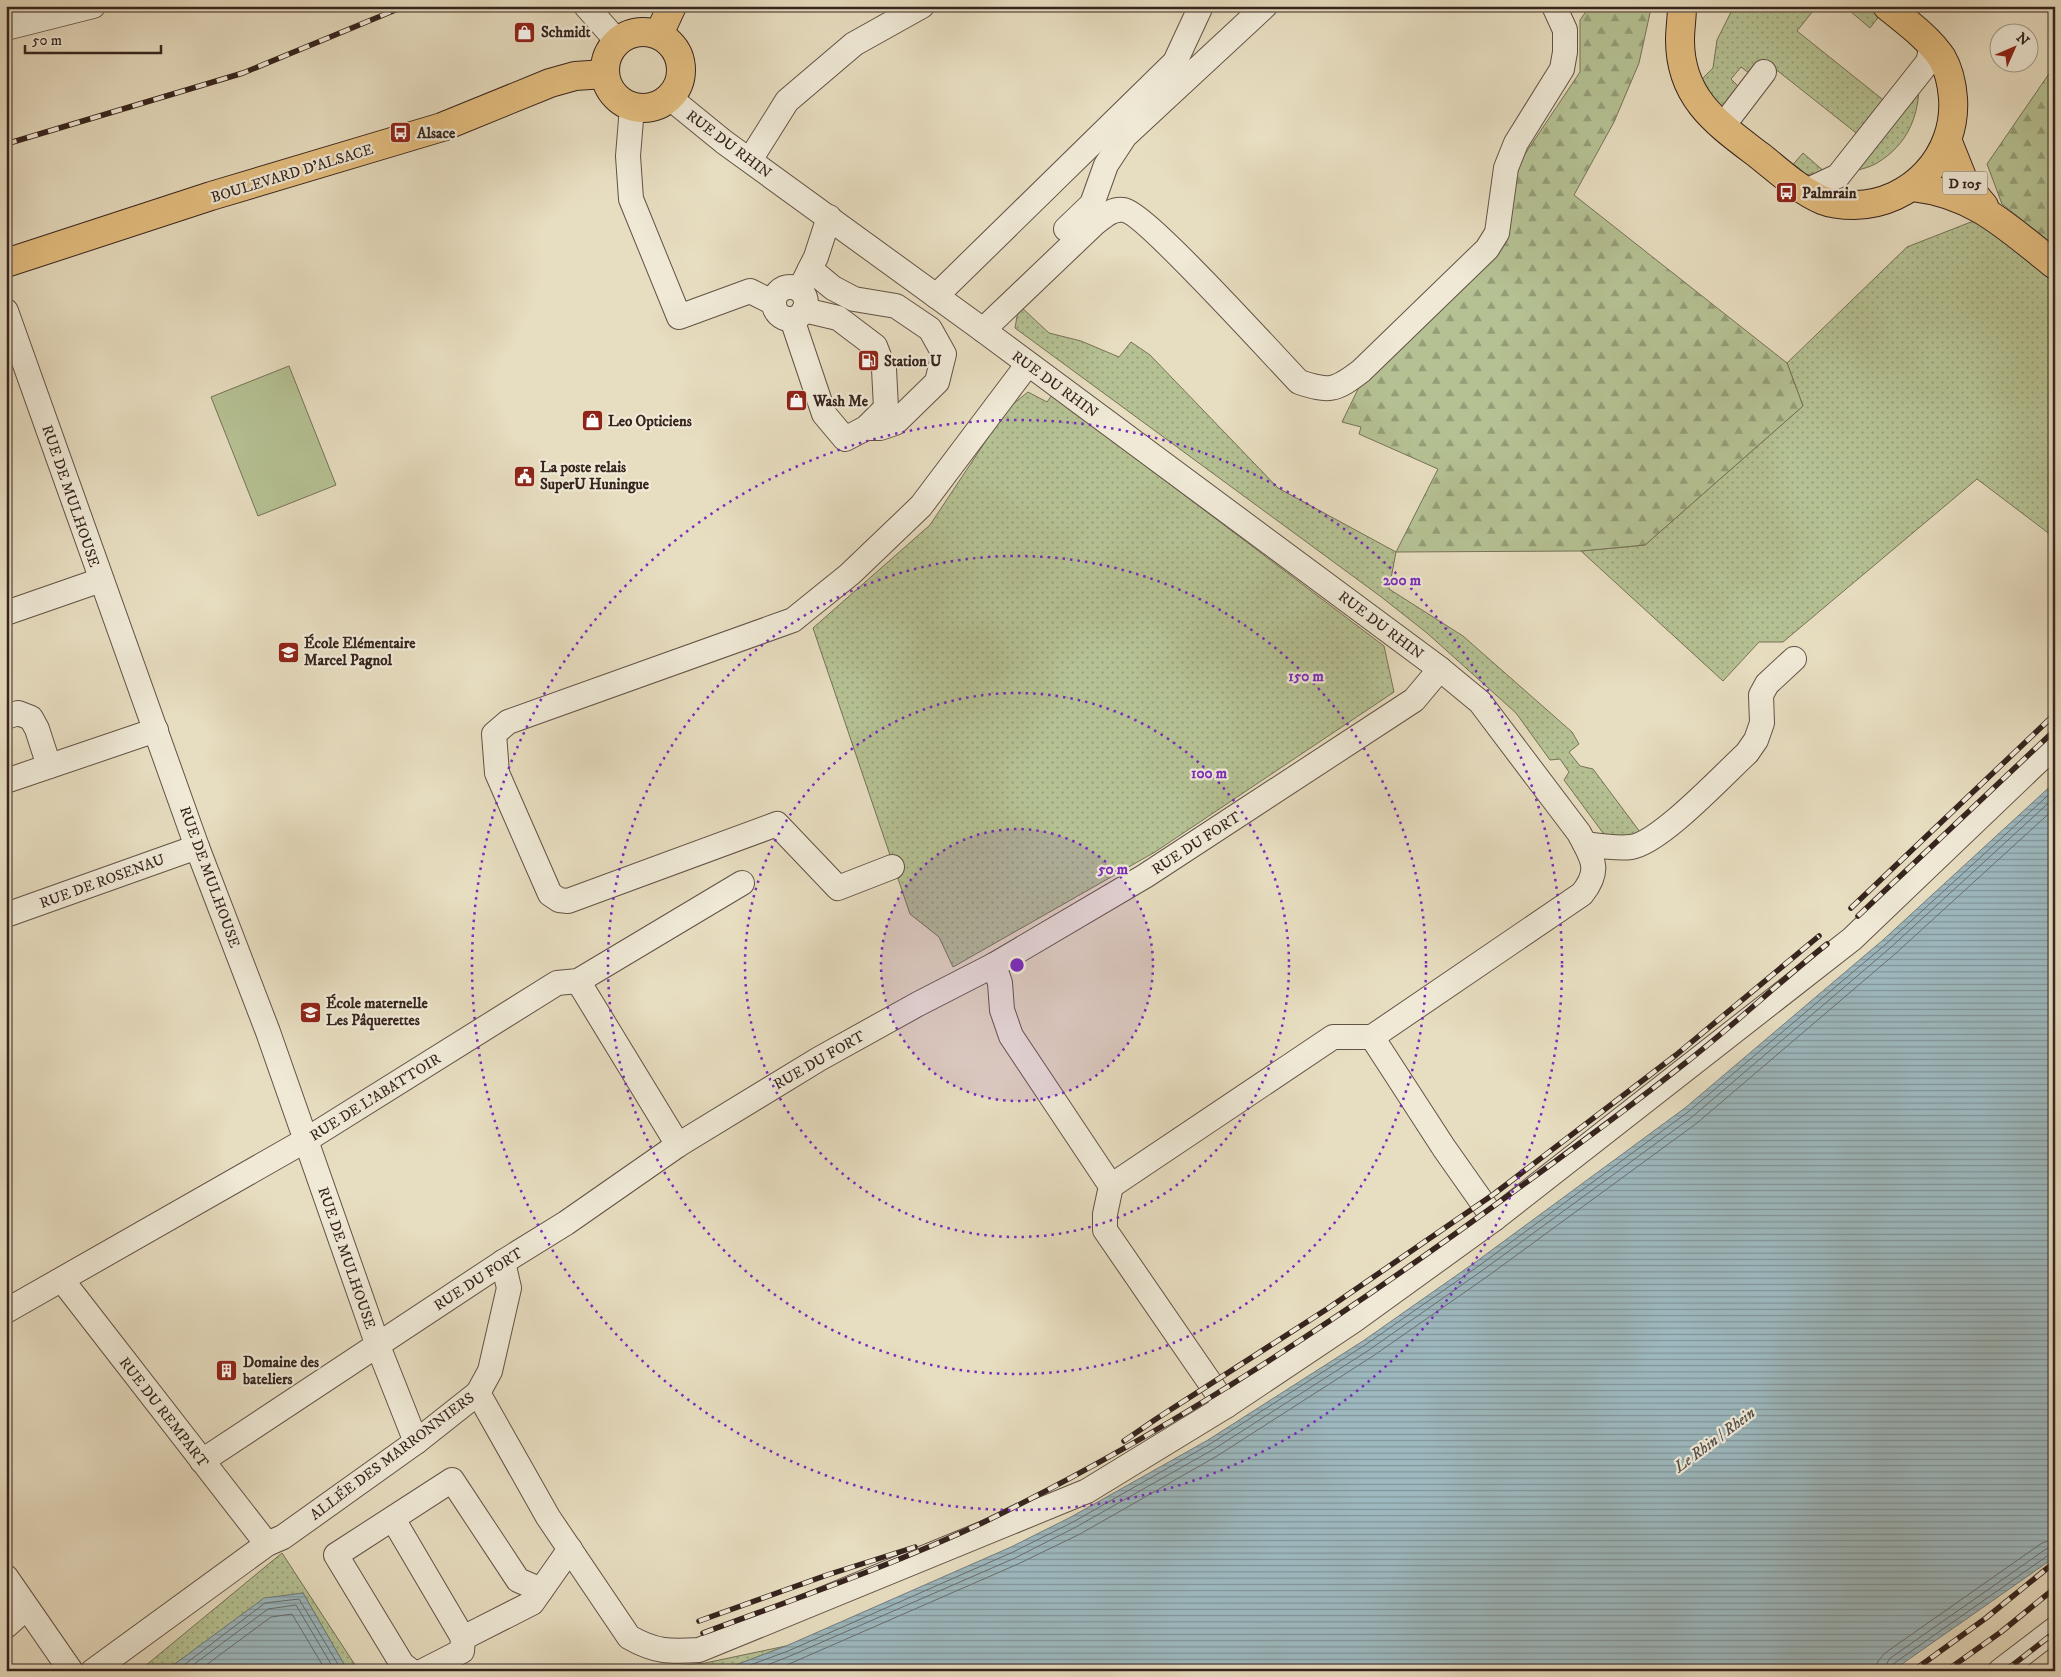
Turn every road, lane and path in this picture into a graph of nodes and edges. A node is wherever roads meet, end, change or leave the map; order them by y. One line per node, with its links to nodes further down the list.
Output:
1 (9, 6): 11 (street)
2 (93, 6): 12 (street)
3 (586, 6): 14 (street)
4 (672, 6): 13 (main road)
5 (922, 6): 22 (street)
6 (1201, 6): 30 (street)
7 (1265, 6): 33 (street)
8 (1554, 6): 33 (street)
9 (1887, 6): 15 (main road)
10 (1683, 9): 20 (main road)
11 (6, 13)
12 (6, 27)
13 (659, 34): 14 (main road); 18 (main road)
14 (617, 41): 17 (main road)
15 (1932, 46): 21 (main road); 24 (street)
16 (1764, 72): 20 (street)
17 (605, 74): 19 (main road); 27 (main road, BOULEVARD D'ALSACE)
18 (670, 98): 19 (main road); 22 (street, RUE DU RHIN)
19 (632, 107): 31 (street)
20 (1722, 127): 24 (main road)
21 (1948, 142): 23 (main road); 25 (main road, D 105)
22 (750, 160): 26 (street, RUE DU RHIN)
23 (1913, 187): 24 (main road); 25 (main road, D 105)
24 (1806, 191)
25 (1994, 216): 28 (main road, D 105)
26 (829, 217): 29 (street); 30 (street, RUE DU RHIN)
27 (6, 263)
28 (2055, 265)
29 (810, 269): 31 (street); 35 (street)
30 (936, 296): 33 (street, RUE DU RHIN)
31 (799, 306): 35 (street); 35 (street)
32 (6, 311): 36 (street, RUE DE MULHOUSE)
33 (978, 326): 34 (street, RUE DU RHIN)
34 (1028, 364): 39 (street, RUE DU RHIN); 47 (street)
35 (866, 428)
36 (100, 580): 37 (street); 41 (street, RUE DE MULHOUSE)
37 (6, 613)
38 (1794, 659): 45 (street)
39 (1440, 669): 45 (street, RUE DU RHIN); 50 (street, RUE DU FORT)
40 (6, 717): 43 (street)
41 (156, 730): 43 (street); 46 (street, RUE DE MULHOUSE)
42 (2055, 745): 56 (street)
43 (50, 766): 44 (street)
44 (6, 781)
45 (1585, 844): 52 (street, RUE DU RHIN)
46 (197, 847): 49 (street, RUE DE ROSENAU); 53 (street, RUE DE MULHOUSE)
47 (892, 867)
48 (742, 883): 51 (street, RUE DE L'ABATTOIR)
49 (6, 915)
50 (994, 966): 54 (street, RUE DU FORT); 55 (street)
51 (578, 980): 53 (street, RUE DE L'ABATTOIR); 54 (street)
52 (1372, 1037): 55 (street); 56 (street)
53 (306, 1140): 58 (street, RUE DE L'ABATTOIR); 60 (street, RUE DE MULHOUSE)
54 (678, 1144): 57 (street, RUE DU FORT)
55 (1111, 1186): 62 (street)
56 (1494, 1219): 62 (street)
57 (503, 1262): 60 (street, RUE DU FORT); 61 (street, ALLÉE DES MARRONNIERS)
58 (62, 1280): 59 (street, RUE DE L'ABATTOIR); 64 (street, RUE DU REMPART)
59 (6, 1311)
60 (378, 1346): 63 (street, RUE DE MULHOUSE); 64 (street, RUE DU FORT)
61 (478, 1393): 63 (street, ALLÉE DES MARRONNIERS); 67 (street)
62 (1226, 1406): 67 (street)
63 (416, 1442): 66 (street, ALLÉE DES MARRONNIERS)
64 (202, 1461): 66 (street, RUE DU REMPART)
65 (393, 1519): 69 (street); 73 (street); 76 (street)
66 (267, 1544): 75 (street, ALLÉE DES MARRONNIERS)
67 (570, 1549): 69 (street)
68 (6, 1578): 70 (street)
69 (541, 1590): 73 (street)
70 (26, 1608): 71 (street); 74 (street)
71 (6, 1626)
72 (2055, 1629): 78 (street)
73 (463, 1638): 77 (street)
74 (71, 1671)
75 (94, 1671)
76 (411, 1671)
77 (423, 1671)
78 (2000, 1671)

